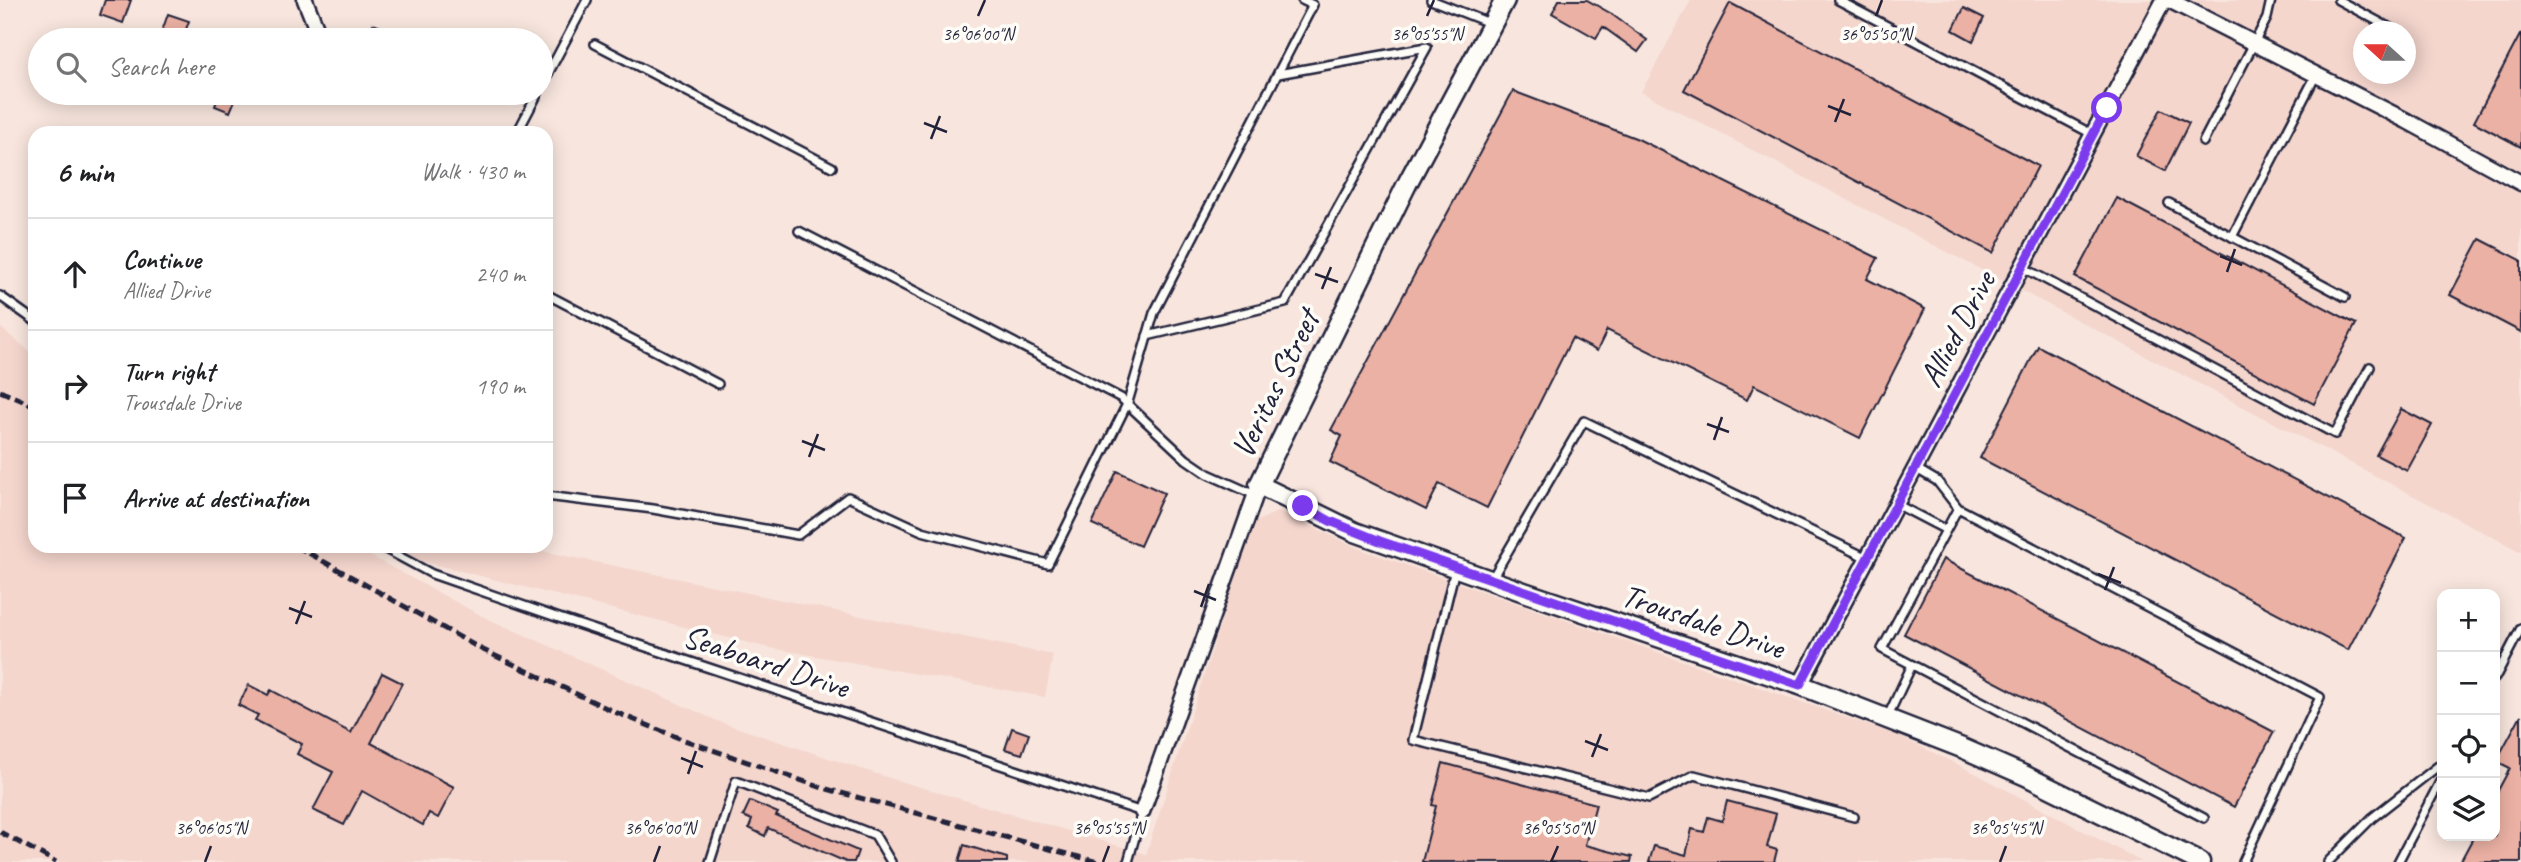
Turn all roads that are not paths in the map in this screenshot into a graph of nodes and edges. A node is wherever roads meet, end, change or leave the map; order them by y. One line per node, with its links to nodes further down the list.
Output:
1 (305, 0): 13 (street)
2 (587, 0): 16 (lane)
3 (1302, 0): 17 (lane)
4 (1431, 0): 12 (lane)
5 (1505, 0): 12 (street, Veritas Street)
6 (1839, 0): 21 (lane)
7 (2164, 0): 21 (street, Allied Drive)
8 (2169, 0): 14 (street)
9 (2271, 0): 14 (lane)
10 (2338, 0): 11 (lane)
11 (2377, 21)
12 (1492, 24): 38 (street, Veritas Street)
13 (316, 28)
14 (2253, 43): 18 (street); 22 (lane)
15 (596, 44): 23 (lane)
16 (553, 64)
17 (1278, 74): 33 (lane); 33 (lane)
18 (2316, 75): 24 (street); 27 (lane)
19 (532, 105): 20 (lane)
20 (521, 126)
21 (2093, 135): 28 (street, Allied Drive)
22 (2203, 142)
23 (832, 167)
24 (2521, 183)
25 (2169, 203): 27 (lane)
26 (799, 231): 36 (lane)
27 (2232, 237): 30 (lane)
28 (2022, 267): 34 (lane); 37 (street, Allied Drive)
29 (0, 296): 32 (lane)
30 (2345, 297)
31 (553, 298): 35 (lane)
32 (28, 316)
33 (1147, 336): 36 (lane)
34 (2370, 367)
35 (718, 384)
36 (1128, 402): 38 (lane); 39 (lane)
37 (1916, 468): 40 (street, Allied Drive); 41 (lane)
38 (1257, 490): 45 (street, Trousdale Drive); 54 (street, Veritas Street)
39 (553, 497)
40 (1896, 504): 42 (lane); 44 (street, Allied Drive)
41 (1958, 508): 42 (lane); 61 (lane)
42 (1946, 530): 48 (lane)
43 (393, 553): 54 (lane, Seaboard Drive)
44 (1867, 558): 46 (lane); 50 (street, Allied Drive)
45 (1455, 568): 46 (street, Trousdale Drive); 55 (lane)
46 (1491, 580): 50 (street, Trousdale Drive)
47 (2521, 628): 49 (lane)
48 (1912, 665): 51 (lane); 56 (lane)
49 (2500, 668)
50 (1800, 685): 51 (street, Trousdale Drive)
51 (1886, 718): 60 (street, Trousdale Drive)
52 (2437, 768): 62 (lane)
53 (2437, 788): 63 (lane)
54 (1142, 812): 59 (lane)
55 (1854, 817)
56 (2204, 818)
57 (710, 862): 58 (lane)
58 (891, 862)
59 (1128, 862)
60 (2200, 862)
61 (2243, 862)
62 (2328, 862)
63 (2398, 862)

